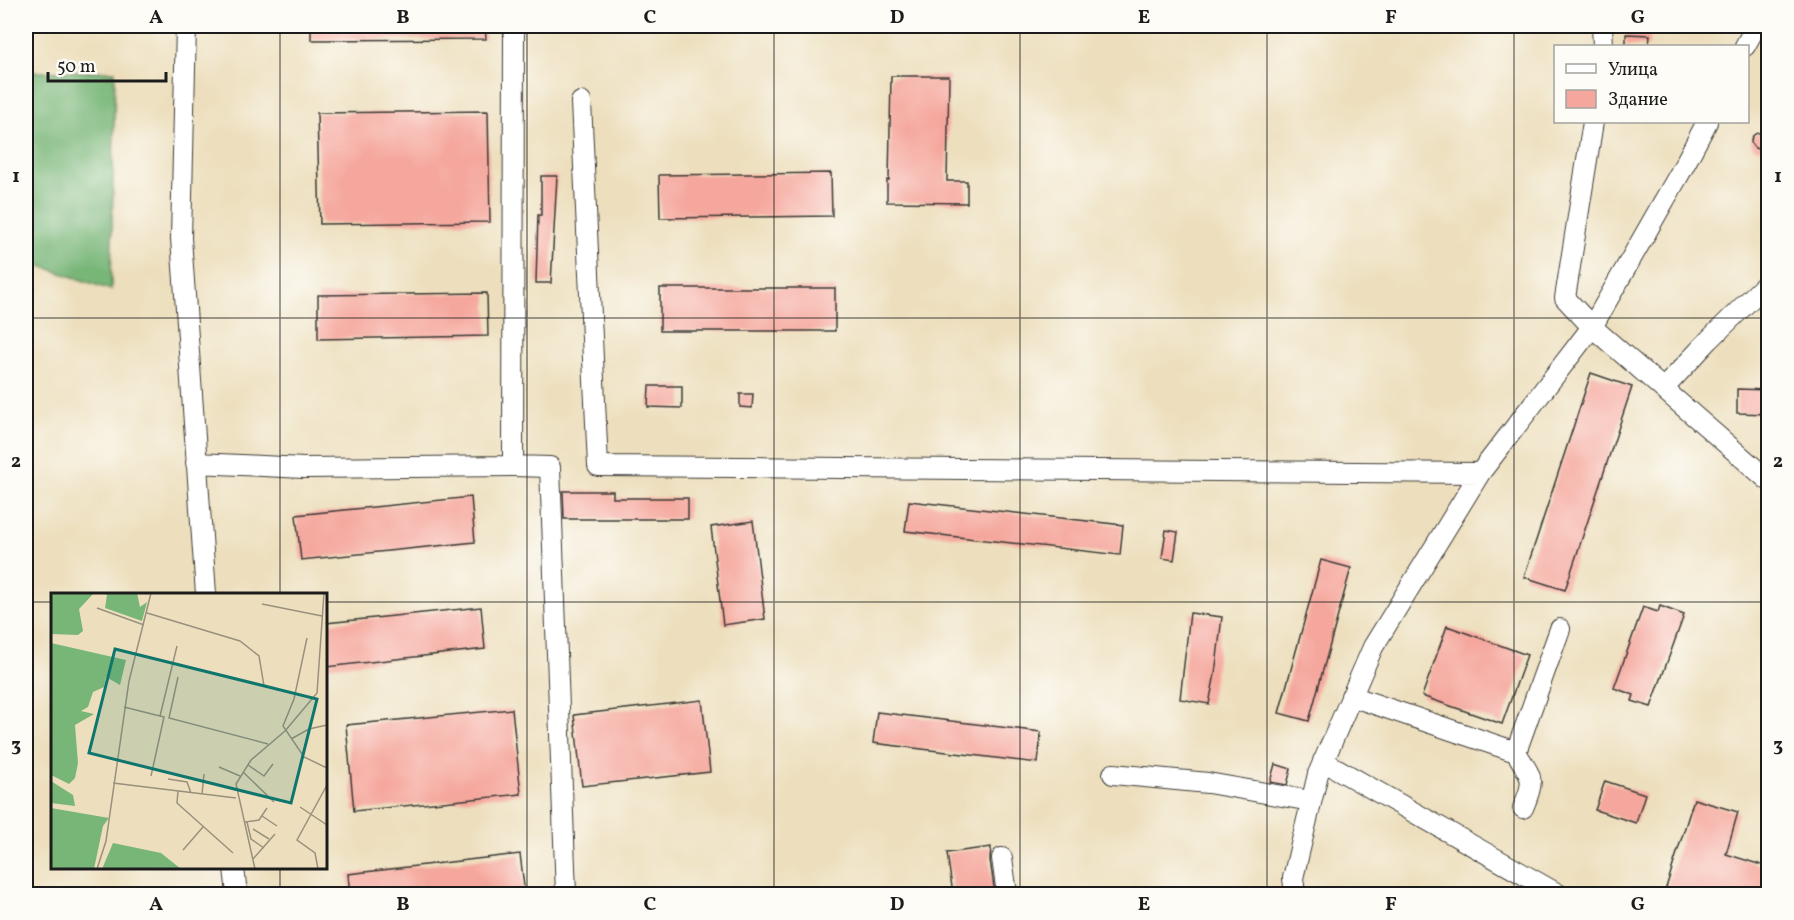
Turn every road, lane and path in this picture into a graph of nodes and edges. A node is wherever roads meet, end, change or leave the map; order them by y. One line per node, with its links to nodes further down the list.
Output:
1 (186, 26): 13 (street)
2 (514, 26): 14 (street)
3 (1602, 26): 5 (street)
4 (1756, 26): 6 (street)
5 (1603, 45)
6 (1746, 45)
7 (582, 102): 15 (street)
8 (1593, 123): 11 (street)
9 (1706, 123): 11 (street)
10 (1768, 282): 12 (street)
11 (1592, 327): 12 (street); 15 (street)
12 (1663, 389): 16 (street)
13 (196, 463): 14 (street); 17 (street)
14 (513, 466): 28 (street)
15 (1480, 473): 19 (street)
16 (1768, 480)
17 (206, 593)
18 (1560, 629): 20 (street)
19 (1351, 696): 20 (street); 21 (street)
20 (1516, 752): 24 (street)
21 (1323, 761): 23 (street); 31 (street)
22 (1113, 774): 23 (street)
23 (1311, 801): 30 (street)
24 (1523, 808)
25 (1002, 858): 29 (street)
26 (234, 869): 27 (street)
27 (237, 894)
28 (566, 894)
29 (1007, 894)
30 (1295, 894)
31 (1558, 894)

